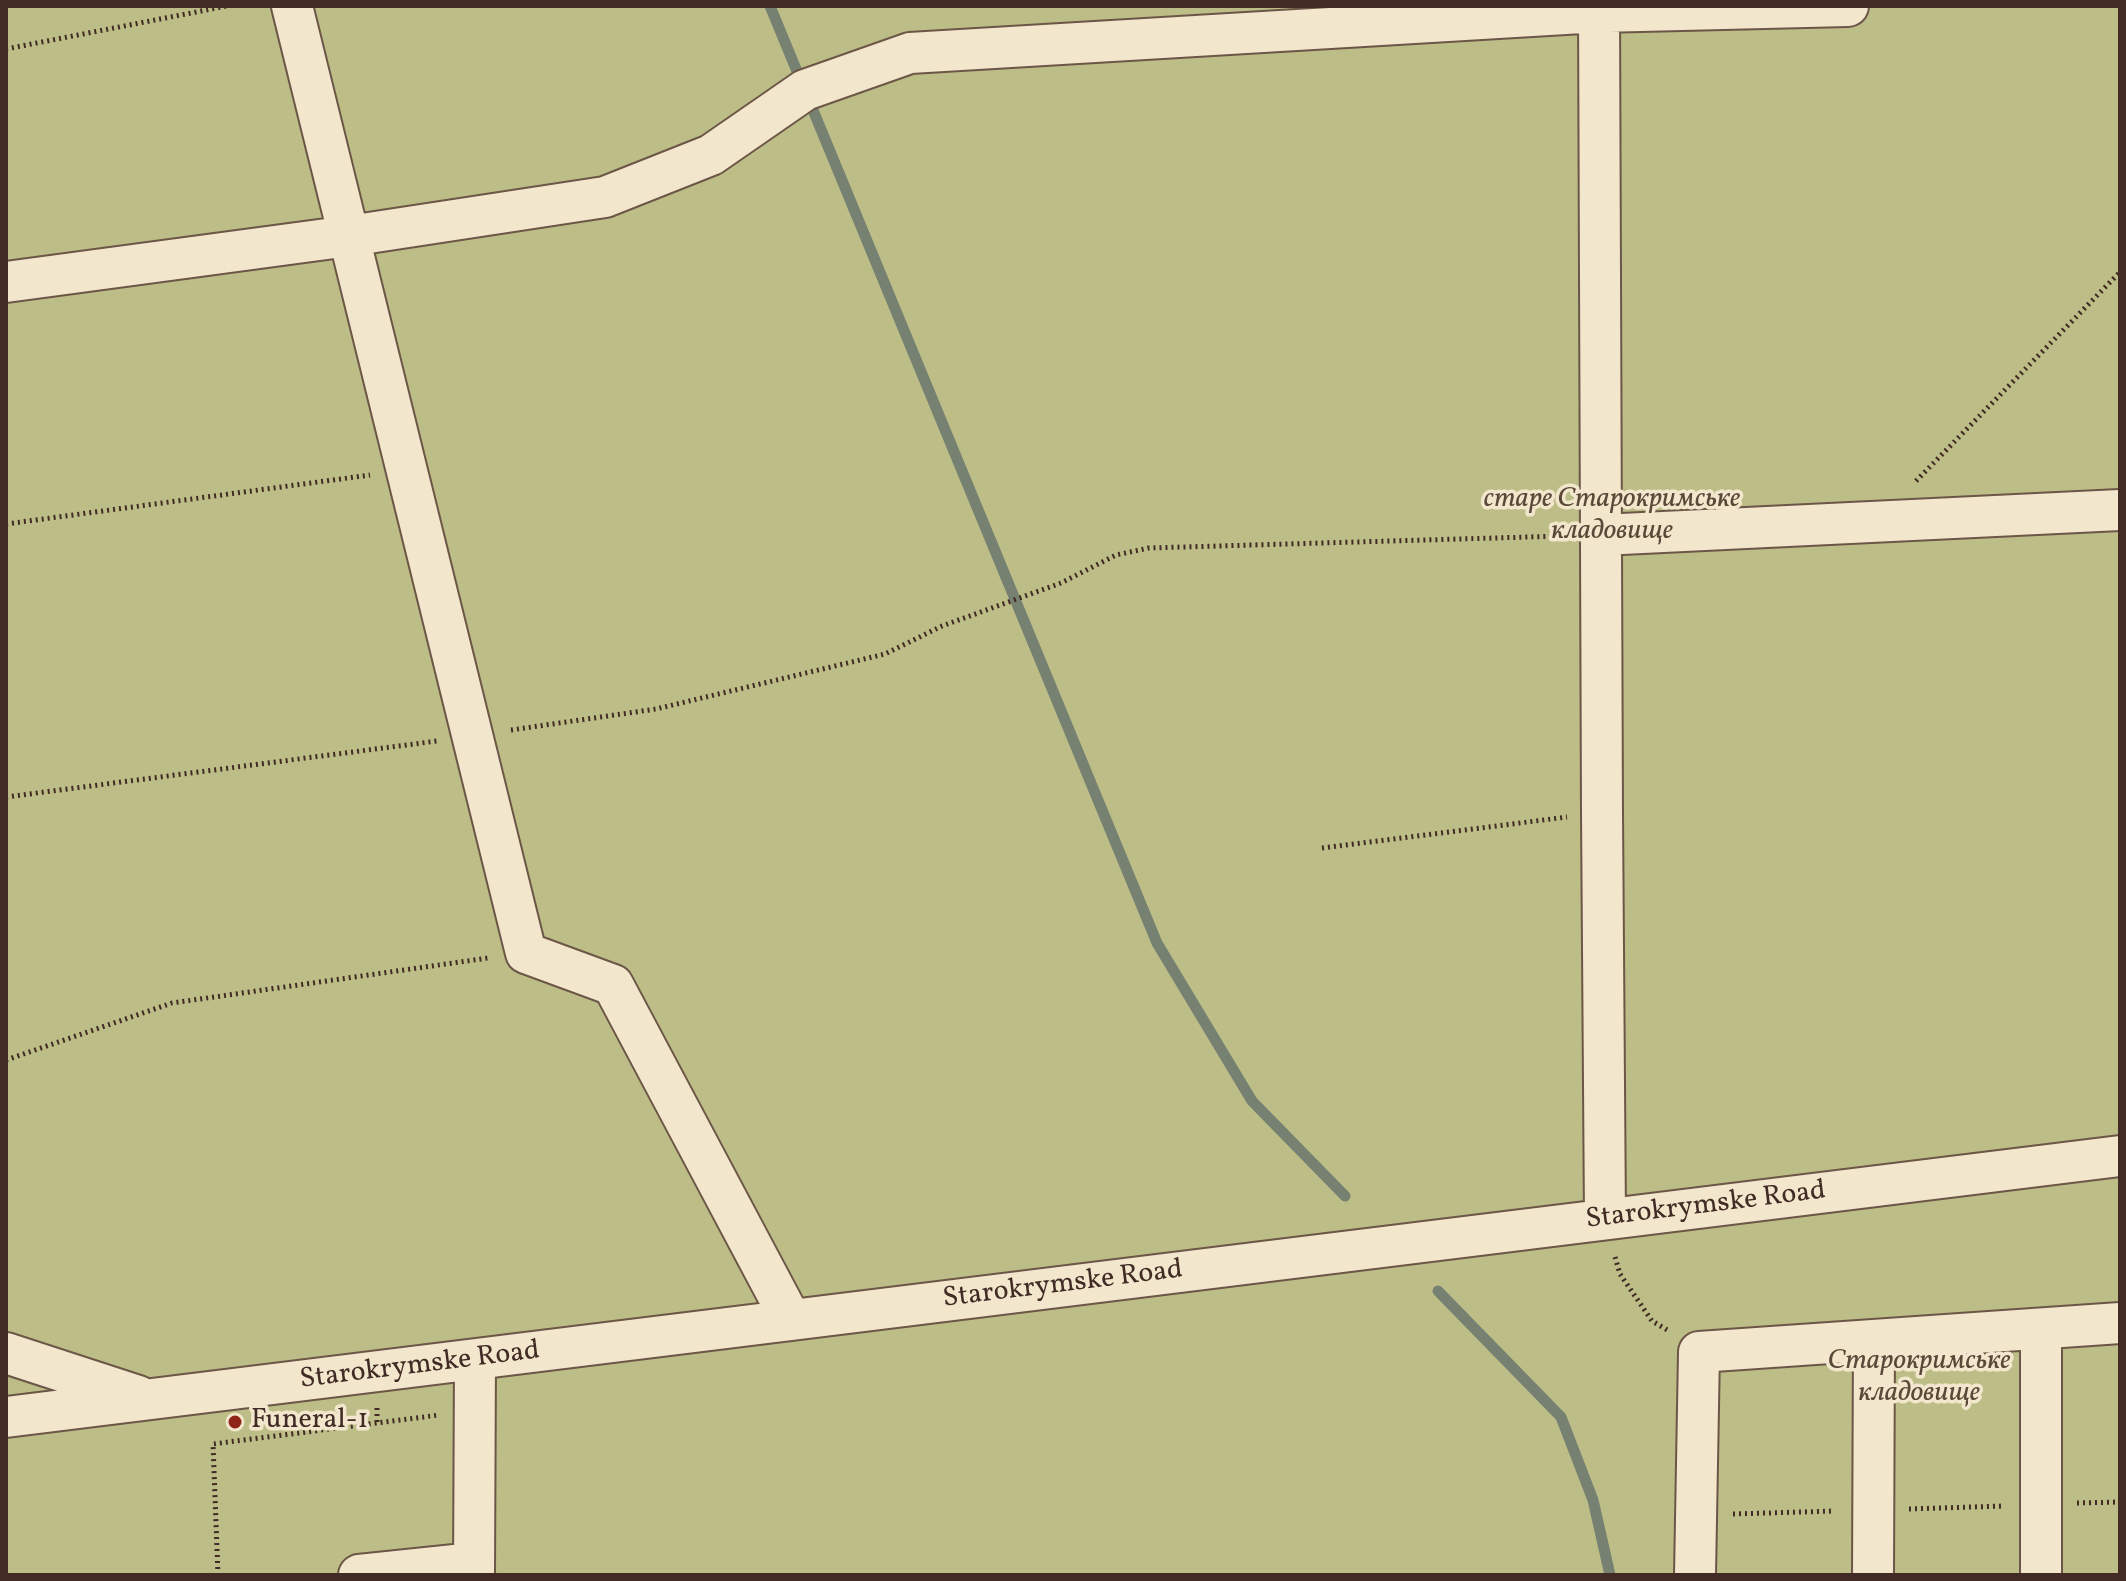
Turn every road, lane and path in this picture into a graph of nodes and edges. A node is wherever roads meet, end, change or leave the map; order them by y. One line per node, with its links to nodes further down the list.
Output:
1 (227, 6): 5 (path)
2 (292, 6): 6 (street)
3 (1848, 6): 4 (street)
4 (1599, 9): 6 (street); 13 (street)
5 (6, 49)
6 (349, 236): 8 (street); 9 (street)
7 (2120, 272): 11 (path)
8 (6, 282)
9 (407, 470): 12 (path); 14 (street)
10 (2120, 510): 11 (street)
11 (1877, 522): 13 (street)
12 (6, 524)
13 (1601, 535): 14 (path); 16 (street)
14 (473, 736): 15 (path); 18 (street)
15 (6, 797)
16 (1602, 813): 17 (path); 21 (street)
17 (1322, 848)
18 (526, 953): 19 (path); 22 (street)
19 (6, 1060)
20 (2120, 1156): 21 (street, Starokrymske Road)
21 (1605, 1219): 22 (street, Starokrymske Road); 26 (path)
22 (791, 1320): 28 (street, Starokrymske Road)
23 (2120, 1323): 24 (street)
24 (2041, 1329): 25 (street); 37 (street)
25 (1874, 1340): 26 (street); 36 (street)
26 (1699, 1352): 35 (street)
27 (6, 1353): 29 (street)
28 (475, 1360): 29 (street, Starokrymske Road); 30 (street)
29 (150, 1399): 31 (street, Starokrymske Road)
30 (475, 1410): 32 (street); 33 (path)
31 (6, 1417)
32 (474, 1569): 34 (street)
33 (218, 1575)
34 (359, 1575)
35 (1695, 1575)
36 (1873, 1575)
37 (2041, 1575)

